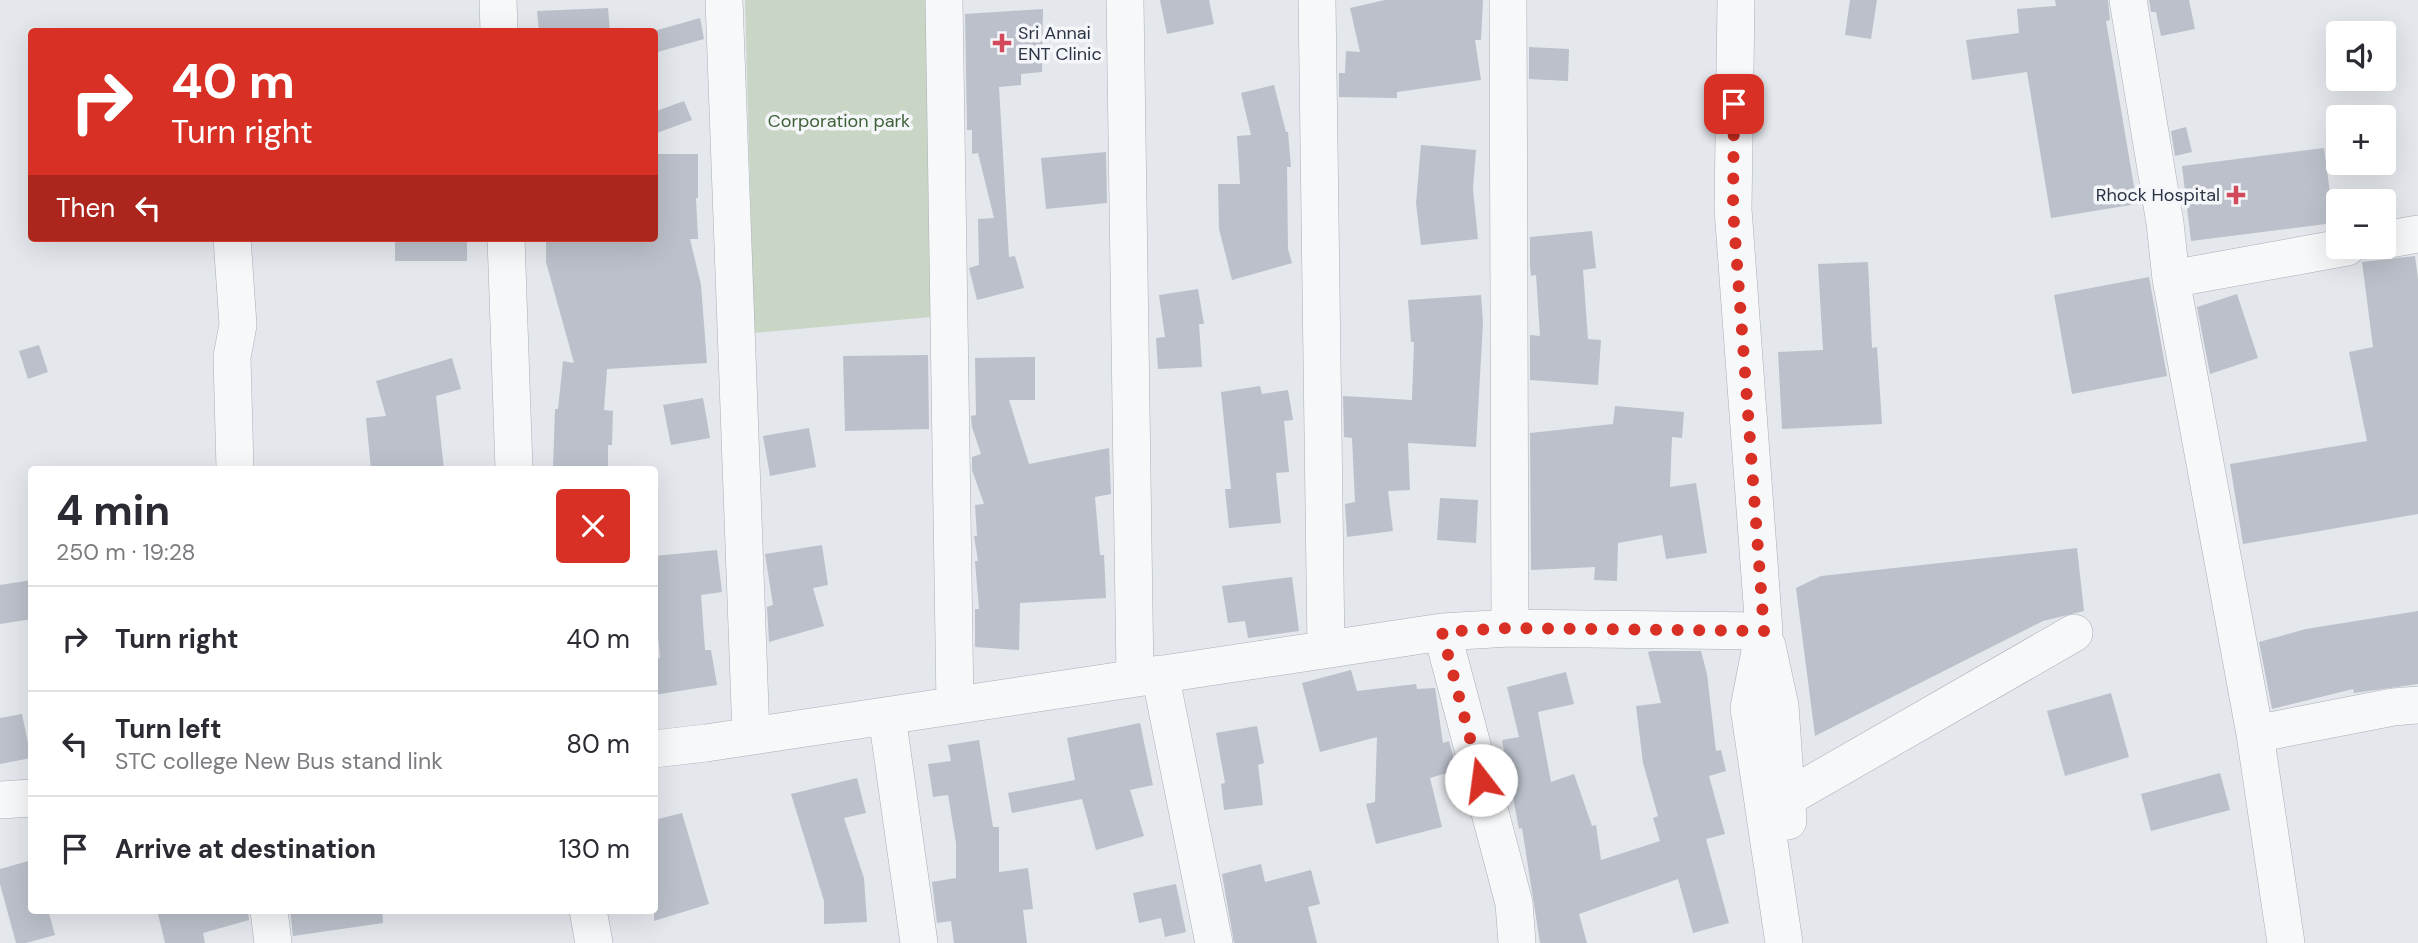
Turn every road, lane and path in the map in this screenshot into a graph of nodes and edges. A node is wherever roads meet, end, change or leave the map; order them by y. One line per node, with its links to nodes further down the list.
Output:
1 (498, 0): 9 (street)
2 (724, 0): 28 (street)
3 (944, 0): 24 (street)
4 (1125, 0): 23 (street)
5 (1317, 0): 22 (street)
6 (1508, 0): 18 (street)
7 (1736, 0): 19 (street)
8 (2128, 0): 15 (street)
9 (499, 28)
10 (2418, 234): 11 (street)
11 (2396, 238)
12 (232, 242): 16 (street)
13 (506, 242): 17 (street)
14 (2326, 251): 15 (street)
15 (2171, 279): 27 (street)
16 (235, 466)
17 (514, 466)
18 (1510, 628): 19 (street); 20 (street)
19 (1764, 631): 31 (street); 40 (street)
20 (1442, 632): 22 (street); 39 (street)
21 (2074, 633): 31 (street)
22 (1326, 649): 23 (street)
23 (1147, 676): 24 (street); 38 (street)
24 (955, 705): 26 (street)
25 (2418, 705): 27 (street)
26 (887, 716): 28 (street); 37 (street)
27 (2255, 734): 42 (street)
28 (751, 736): 29 (street)
29 (658, 748)
30 (28, 798): 32 (street)
31 (1785, 799): 41 (street)
32 (0, 800)
33 (269, 914): 35 (street)
34 (590, 914): 36 (street)
35 (273, 943)
36 (594, 943)
37 (919, 943)
38 (1214, 943)
39 (1517, 943)
40 (1784, 943)
41 (1807, 943)
42 (2286, 943)

